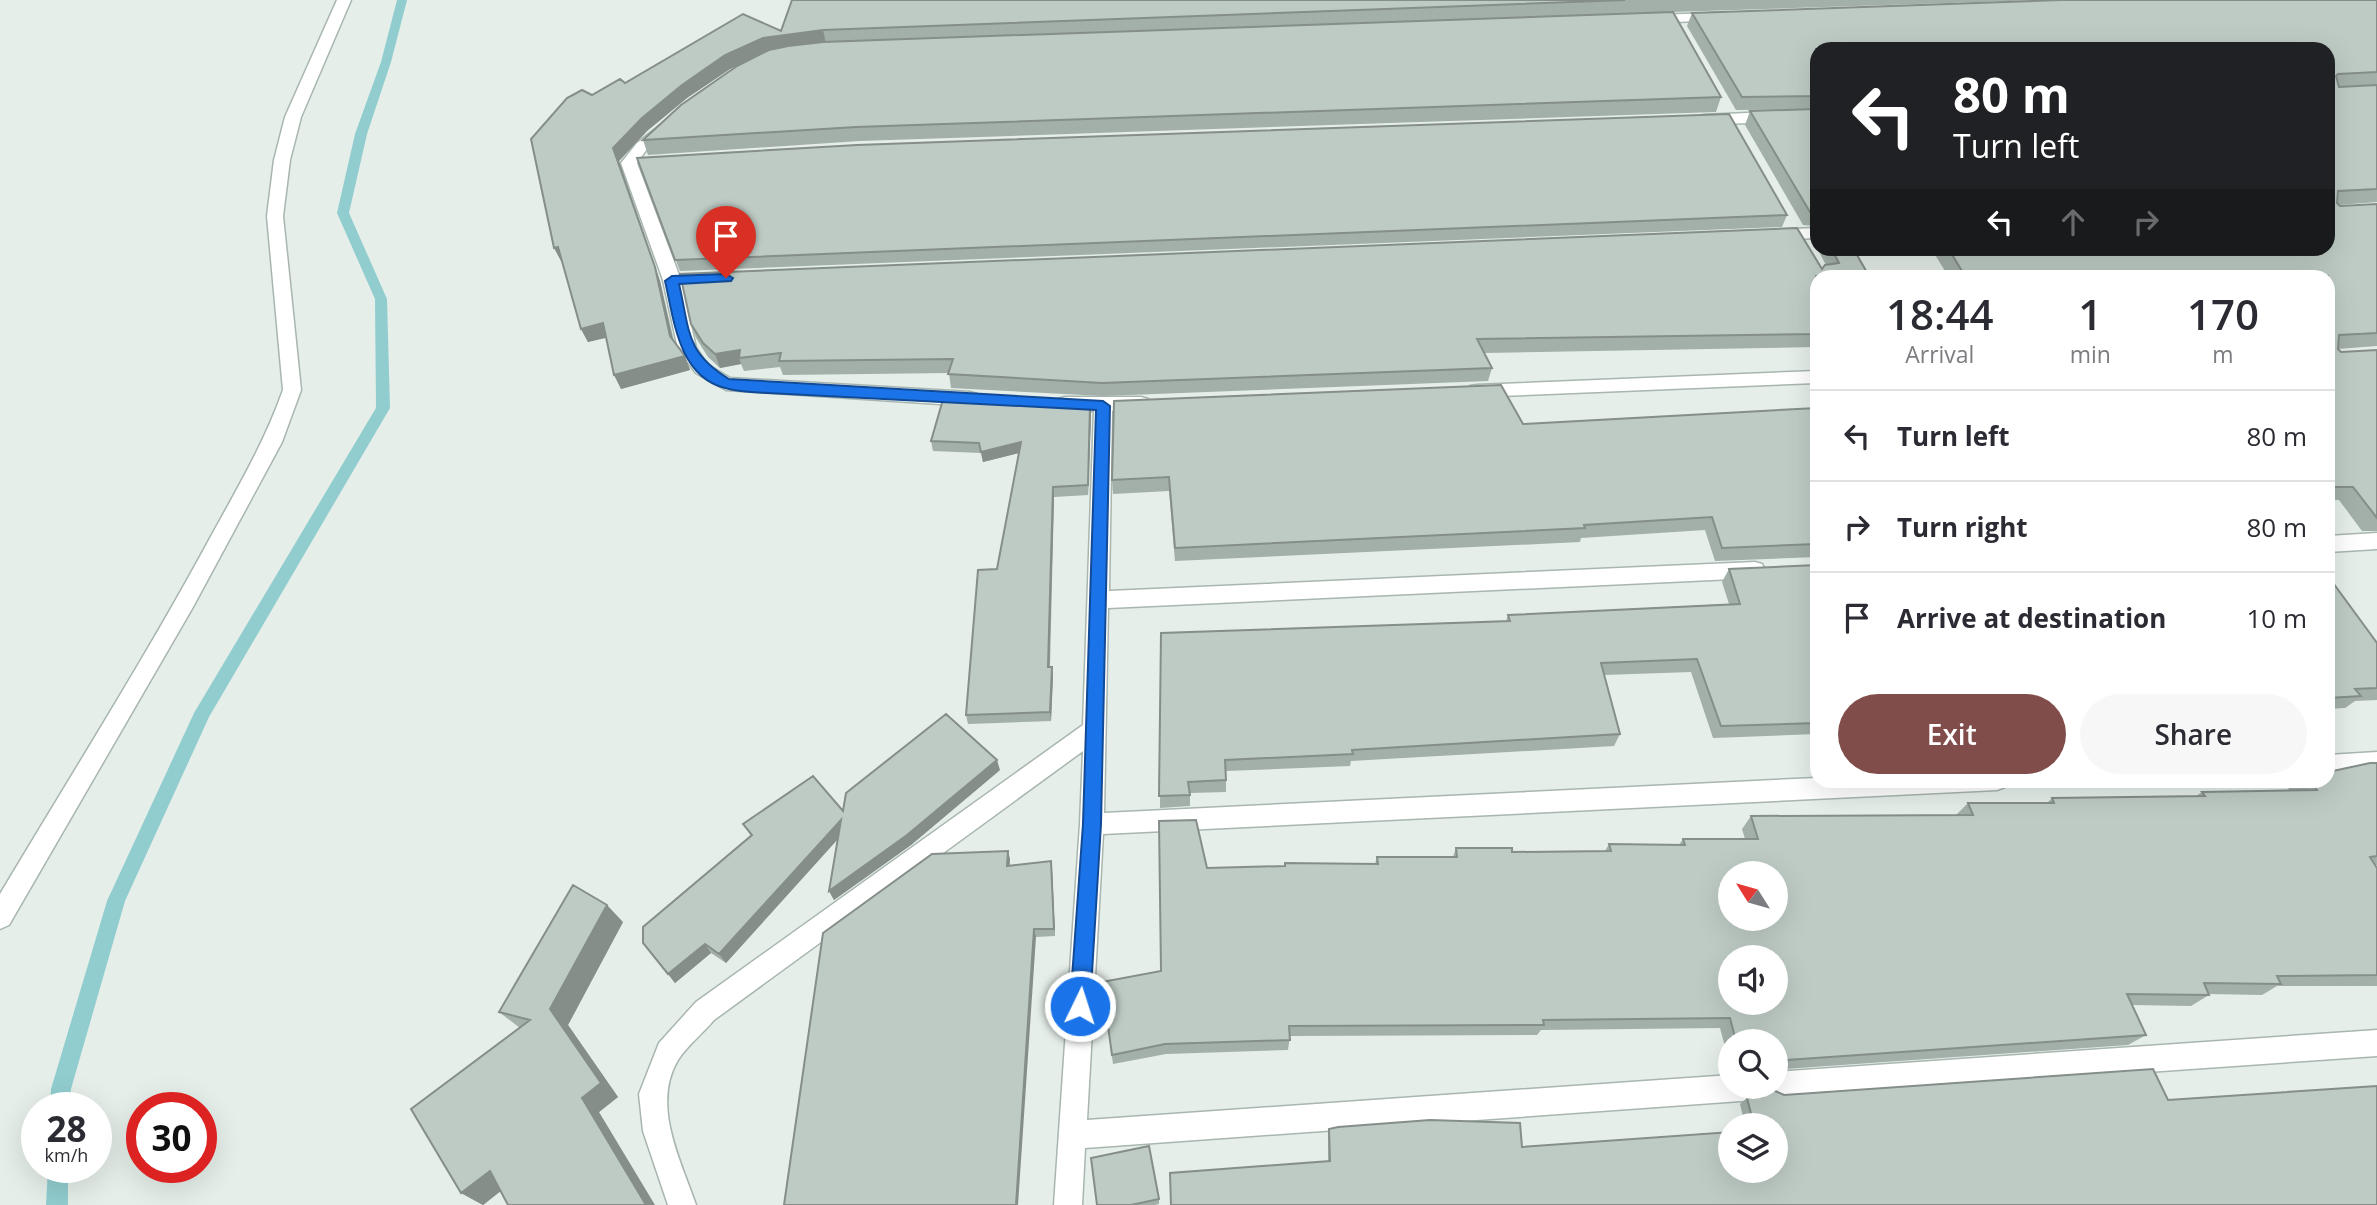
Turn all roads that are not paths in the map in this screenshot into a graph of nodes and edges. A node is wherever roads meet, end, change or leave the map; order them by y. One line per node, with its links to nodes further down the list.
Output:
1 (344, 0): 26 (street)
2 (1729, 16): 3 (street)
3 (1631, 20)
4 (1810, 116): 6 (street)
5 (677, 118): 8 (street)
6 (1689, 120)
7 (656, 161): 8 (street)
8 (629, 163): 13 (street)
9 (1810, 233): 10 (street)
10 (1754, 236)
11 (1810, 377): 12 (street)
12 (1460, 391)
13 (982, 399)
14 (1049, 403): 16 (street)
15 (1158, 404): 16 (street)
16 (1103, 406): 20 (street)
17 (2377, 541): 18 (street)
18 (2335, 544)
19 (1775, 569): 20 (street)
20 (1097, 600): 21 (street)
21 (1094, 730): 25 (street); 31 (street)
22 (2377, 762): 23 (street)
23 (2335, 765)
24 (1832, 788): 25 (street)
25 (1092, 824): 30 (street)
26 (0, 917)
27 (2377, 1043): 28 (street)
28 (1788, 1084)
29 (1718, 1090): 30 (street)
30 (1072, 1135): 32 (street)
31 (682, 1205)
32 (1068, 1205)

